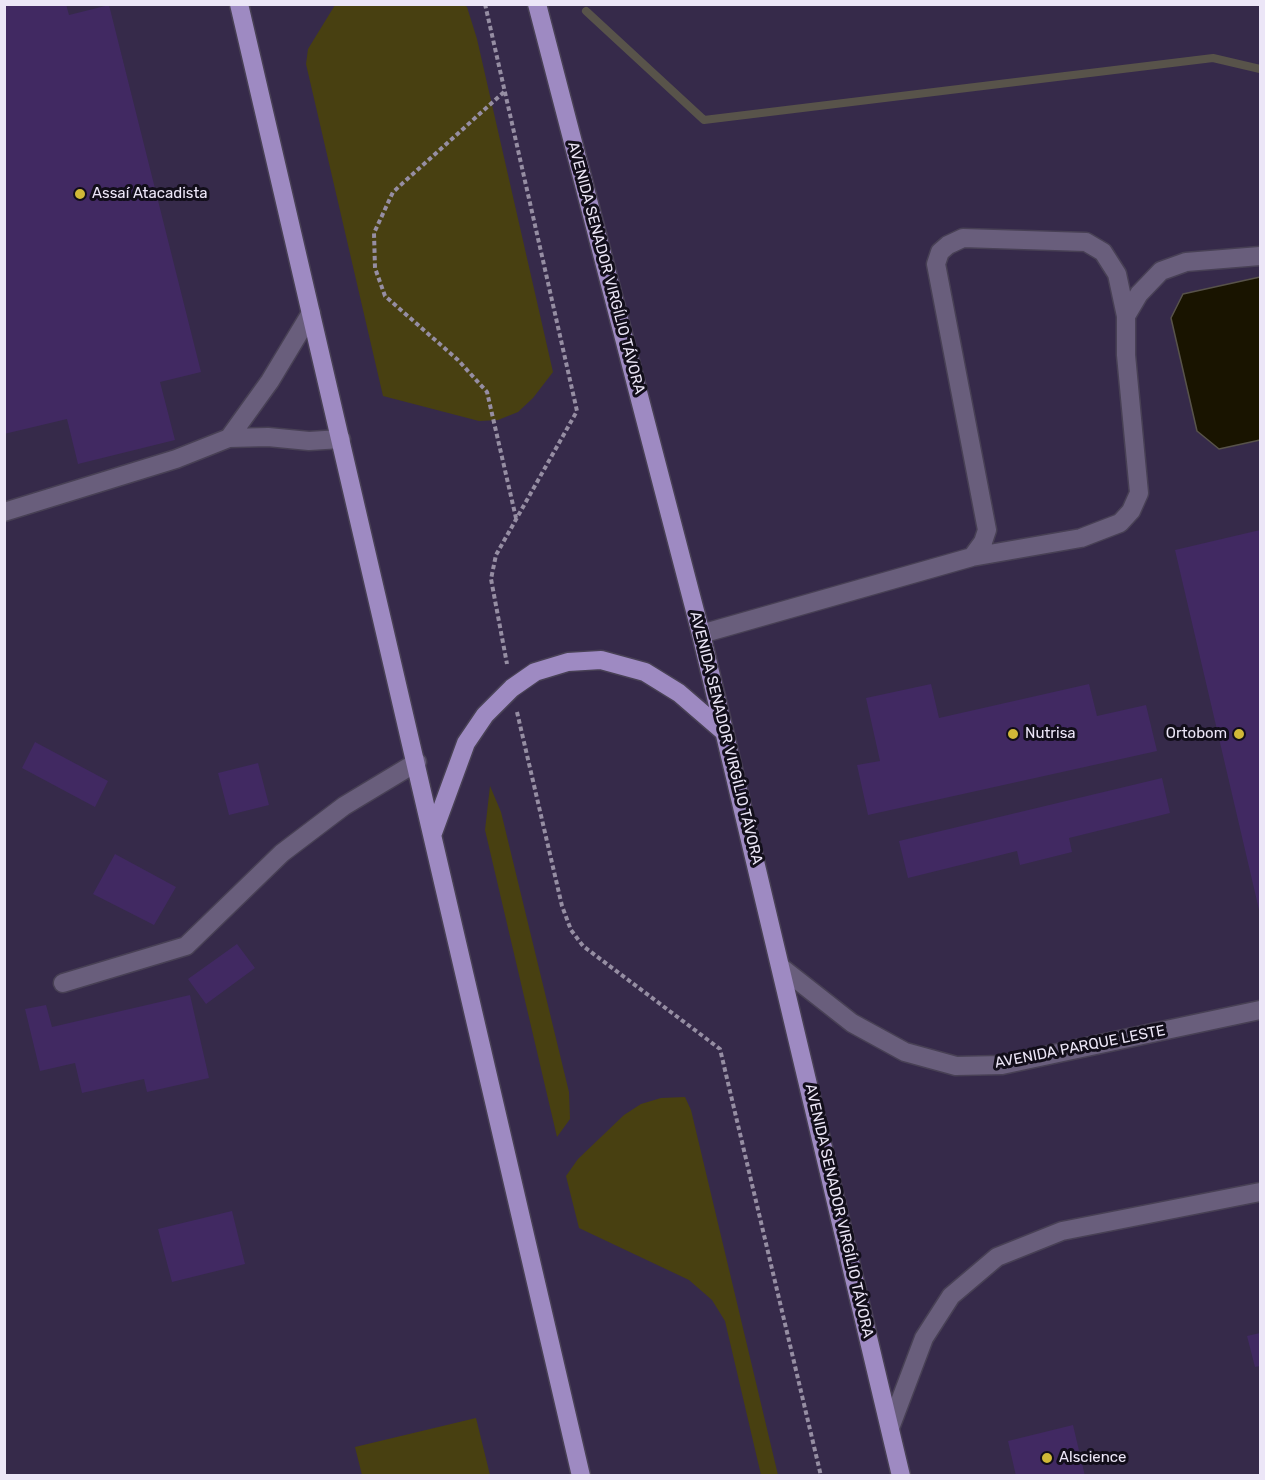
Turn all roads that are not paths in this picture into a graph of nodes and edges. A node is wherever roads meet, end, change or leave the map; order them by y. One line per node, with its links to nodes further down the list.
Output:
1 (239, 4): 4 (main road)
2 (537, 4): 10 (main road, AVENIDA SENADOR VIRGÍLIO TÁVORA)
3 (1260, 255): 5 (street)
4 (311, 313): 6 (street); 7 (main road)
5 (1126, 316): 9 (street); 9 (street)
6 (229, 438): 7 (street); 8 (street)
7 (341, 439): 12 (main road)
8 (4, 512)
9 (972, 557): 10 (street)
10 (700, 634): 11 (main road, AVENIDA SENADOR VIRGÍLIO TÁVORA)
11 (723, 731): 13 (main road); 14 (main road, AVENIDA SENADOR VIRGÍLIO TÁVORA)
12 (417, 762): 13 (main road); 15 (street)
13 (433, 833): 19 (main road)
14 (782, 968): 16 (street, AVENIDA PARQUE LESTE); 18 (main road, AVENIDA SENADOR VIRGÍLIO TÁVORA)
15 (63, 983)
16 (1260, 1010)
17 (1260, 1192): 18 (street)
18 (890, 1428): 20 (main road, AVENIDA SENADOR VIRGÍLIO TÁVORA)
19 (581, 1476)
20 (901, 1476)

